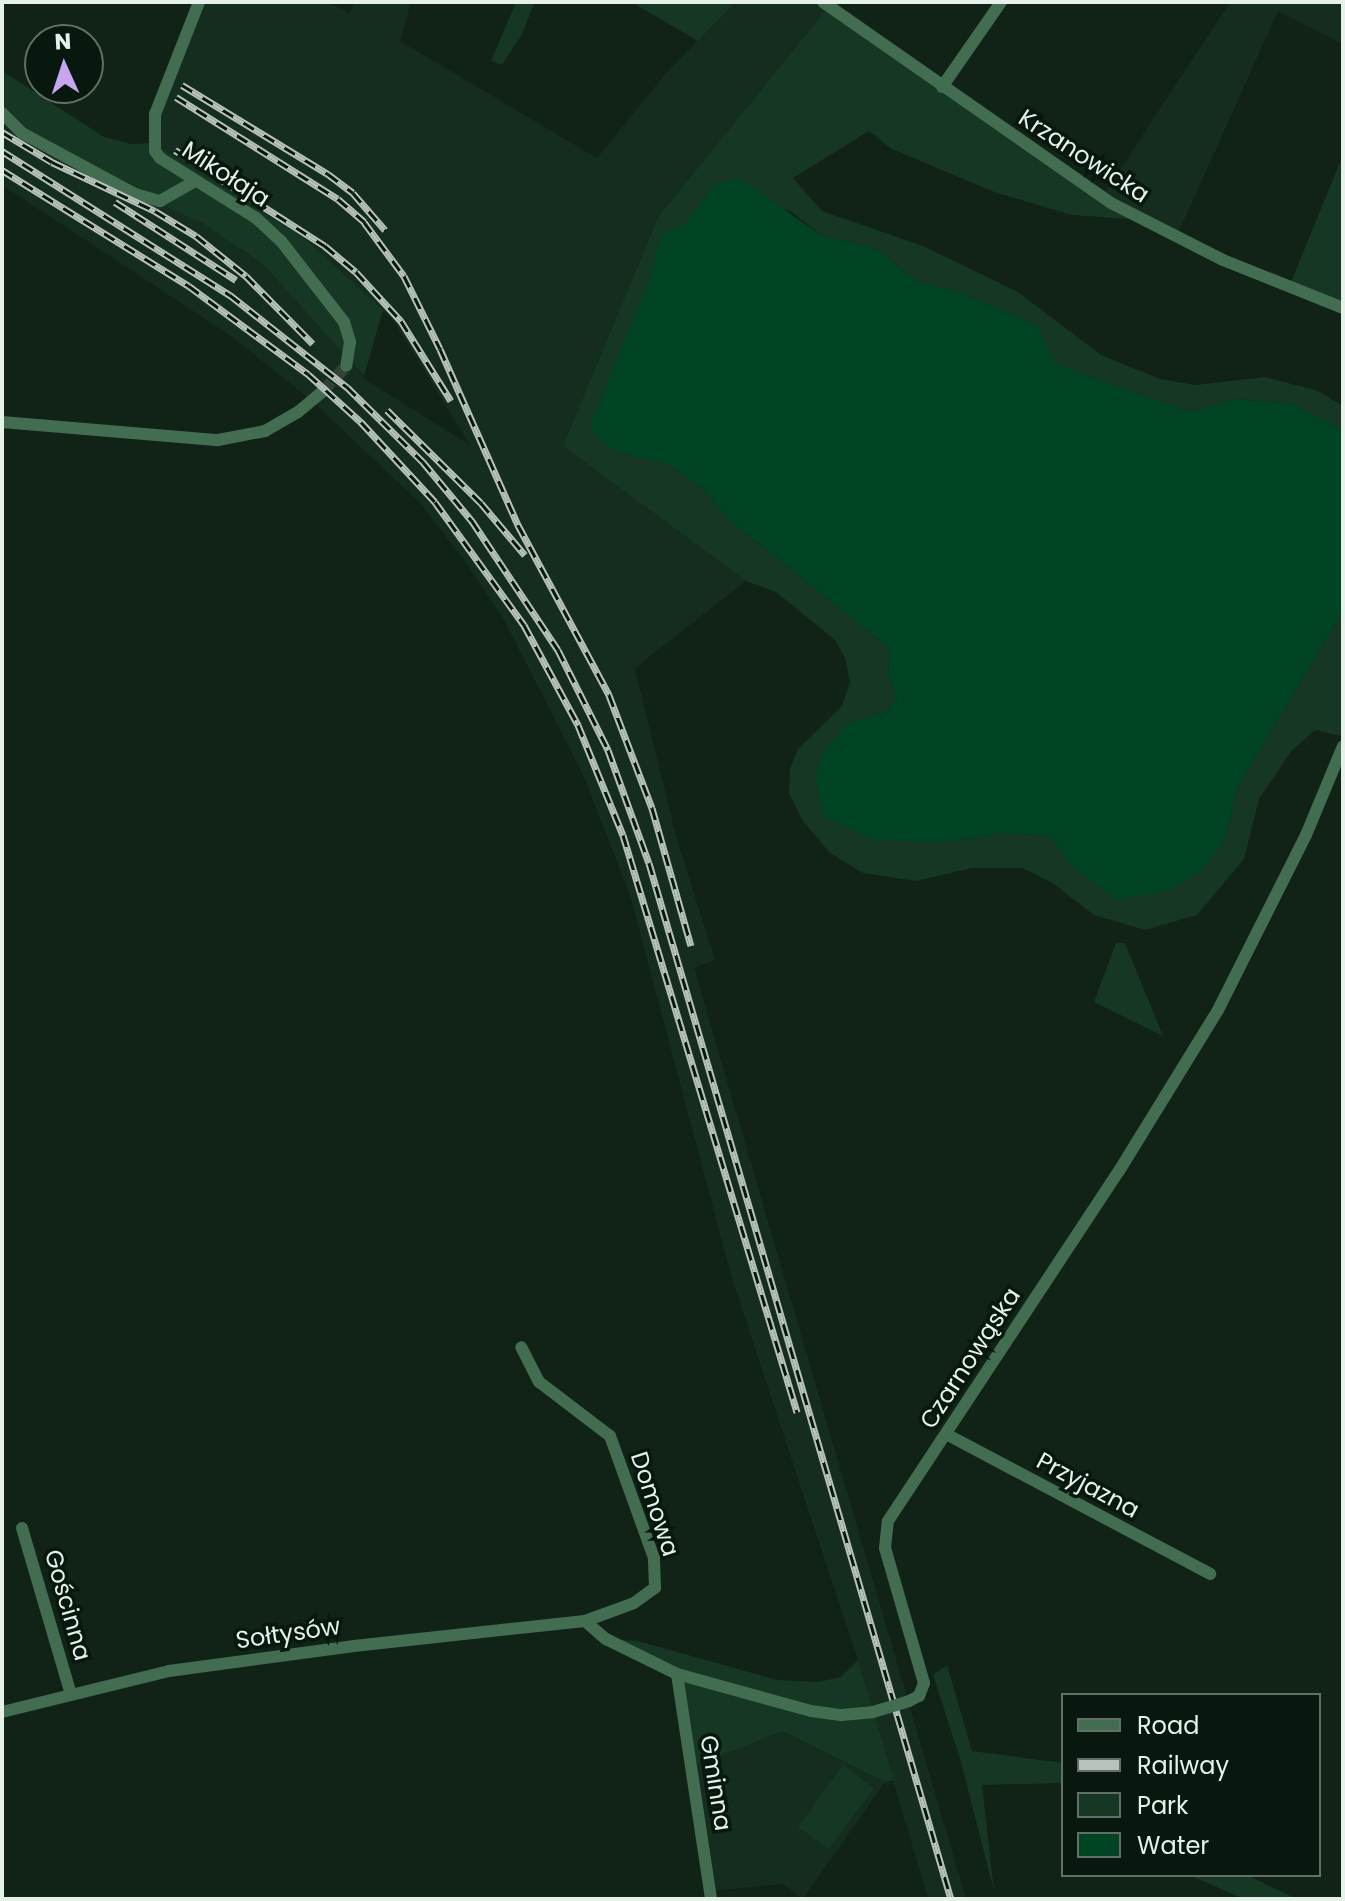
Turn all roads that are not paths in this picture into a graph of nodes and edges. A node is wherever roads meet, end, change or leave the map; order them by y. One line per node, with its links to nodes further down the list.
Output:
1 (199, 2): 6 (street, Mikołaja)
2 (823, 2): 4 (street, Krzanowicka)
3 (1001, 2): 4 (street)
4 (942, 87): 7 (street, Krzanowicka)
5 (2, 113): 6 (street)
6 (195, 181): 8 (street, Mikołaja)
7 (1343, 308)
8 (346, 366)
9 (323, 391): 10 (street)
10 (2, 422)
11 (1343, 746): 13 (street, Czarnowąska)
12 (521, 1347): 16 (street, Domowa)
13 (946, 1434): 15 (street, Przyjazna); 17 (street, Czarnowąska, bridge)
14 (22, 1528): 18 (street, Gościnna)
15 (1210, 1574)
16 (585, 1621): 17 (street, Czarnowąska); 18 (street, Sołtysów)
17 (677, 1674): 20 (street, Gminna)
18 (71, 1694): 19 (street, Sołtysów)
19 (2, 1712)
20 (711, 1899)

